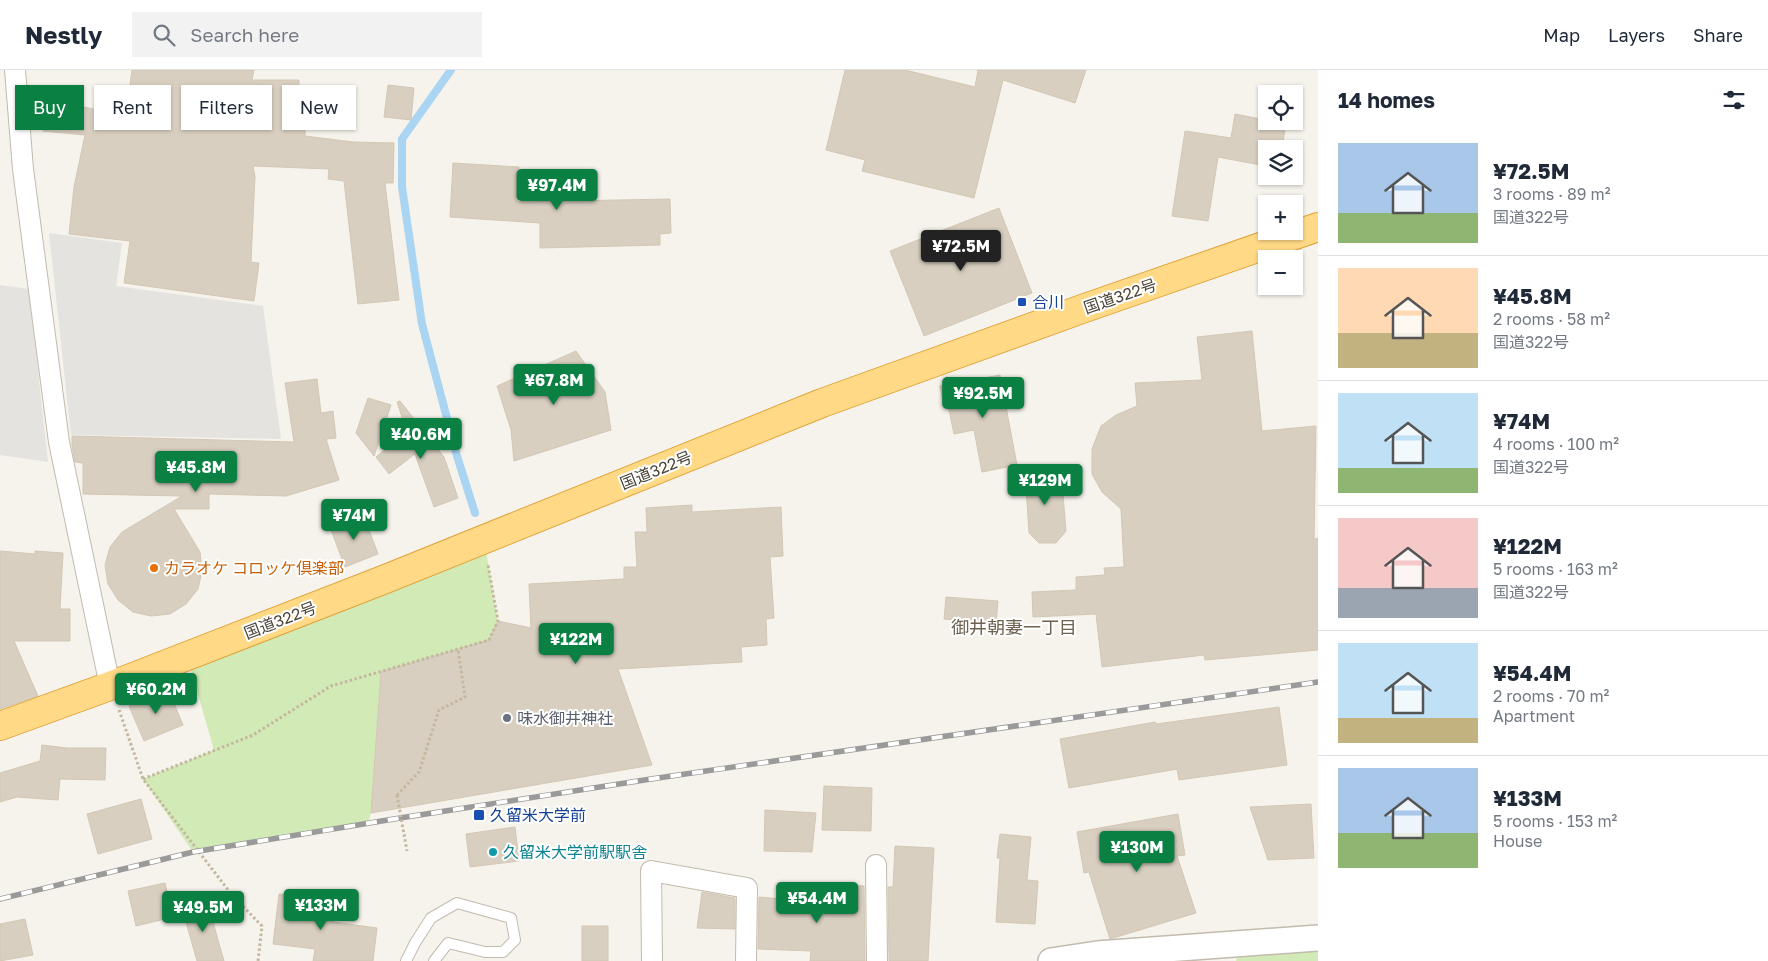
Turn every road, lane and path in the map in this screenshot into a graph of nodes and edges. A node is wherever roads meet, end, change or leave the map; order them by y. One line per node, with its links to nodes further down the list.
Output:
1 (15, 70): 5 (street)
2 (1318, 227): 3 (highway, 国道322号)
3 (484, 539): 4 (path); 5 (highway, 国道322号)
4 (458, 649): 7 (path); 8 (path, bridge)
5 (110, 686): 6 (highway, 国道322号); 7 (path)
6 (0, 726)
7 (143, 779): 11 (path)
8 (406, 850)
9 (876, 865): 16 (street)
10 (1318, 938): 17 (street)
11 (258, 961)
12 (406, 961): 13 (lane)
13 (434, 961)
14 (652, 961): 15 (street)
15 (746, 961)
16 (877, 961)
17 (1051, 961)

